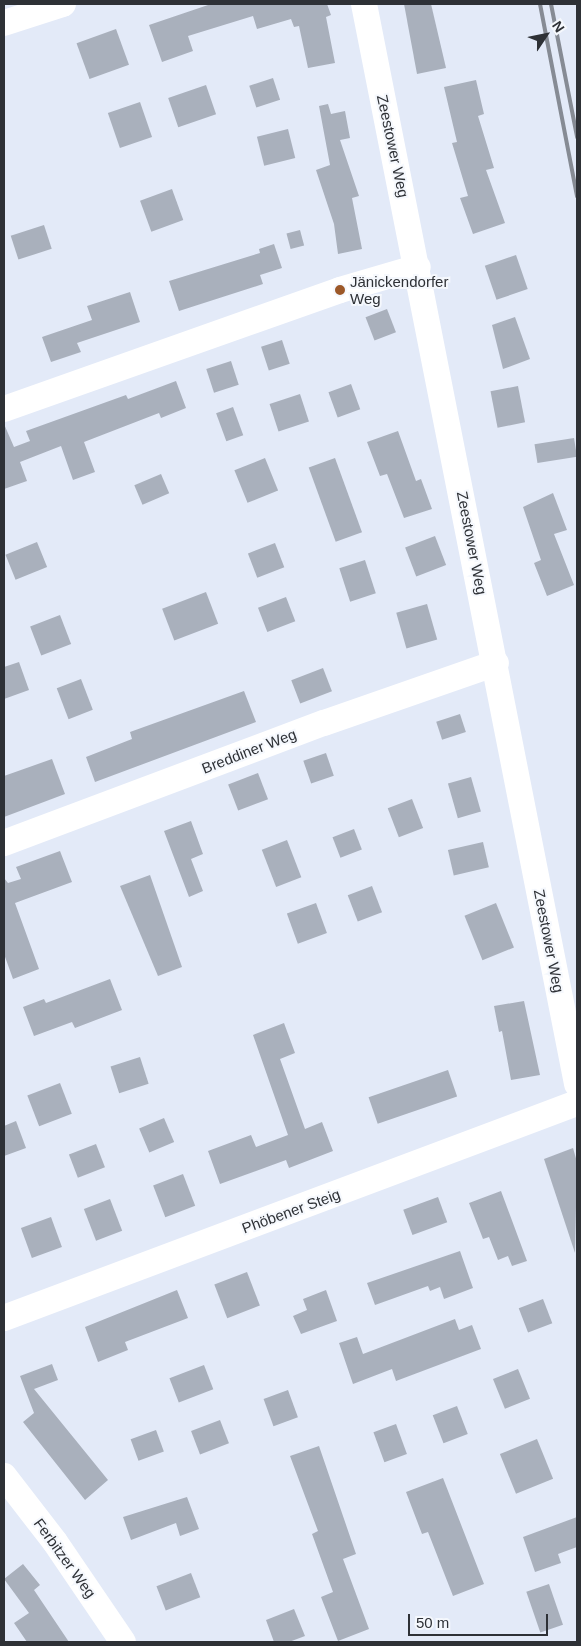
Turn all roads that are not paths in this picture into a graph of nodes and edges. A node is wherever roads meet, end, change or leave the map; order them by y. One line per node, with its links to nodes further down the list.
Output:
1 (63, 4): 3 (street)
2 (364, 4): 4 (street, Zeestower Weg)
3 (4, 23)
4 (418, 267): 5 (street); 6 (street, Zeestower Weg)
5 (4, 409)
6 (496, 663): 7 (street, Breddiner Weg); 8 (street, Zeestower Weg)
7 (4, 842)
8 (577, 1084)
9 (577, 1103): 10 (street, Phöbener Steig)
10 (4, 1318)
11 (4, 1476): 12 (street, Ferbitzer Weg)
12 (123, 1642)

